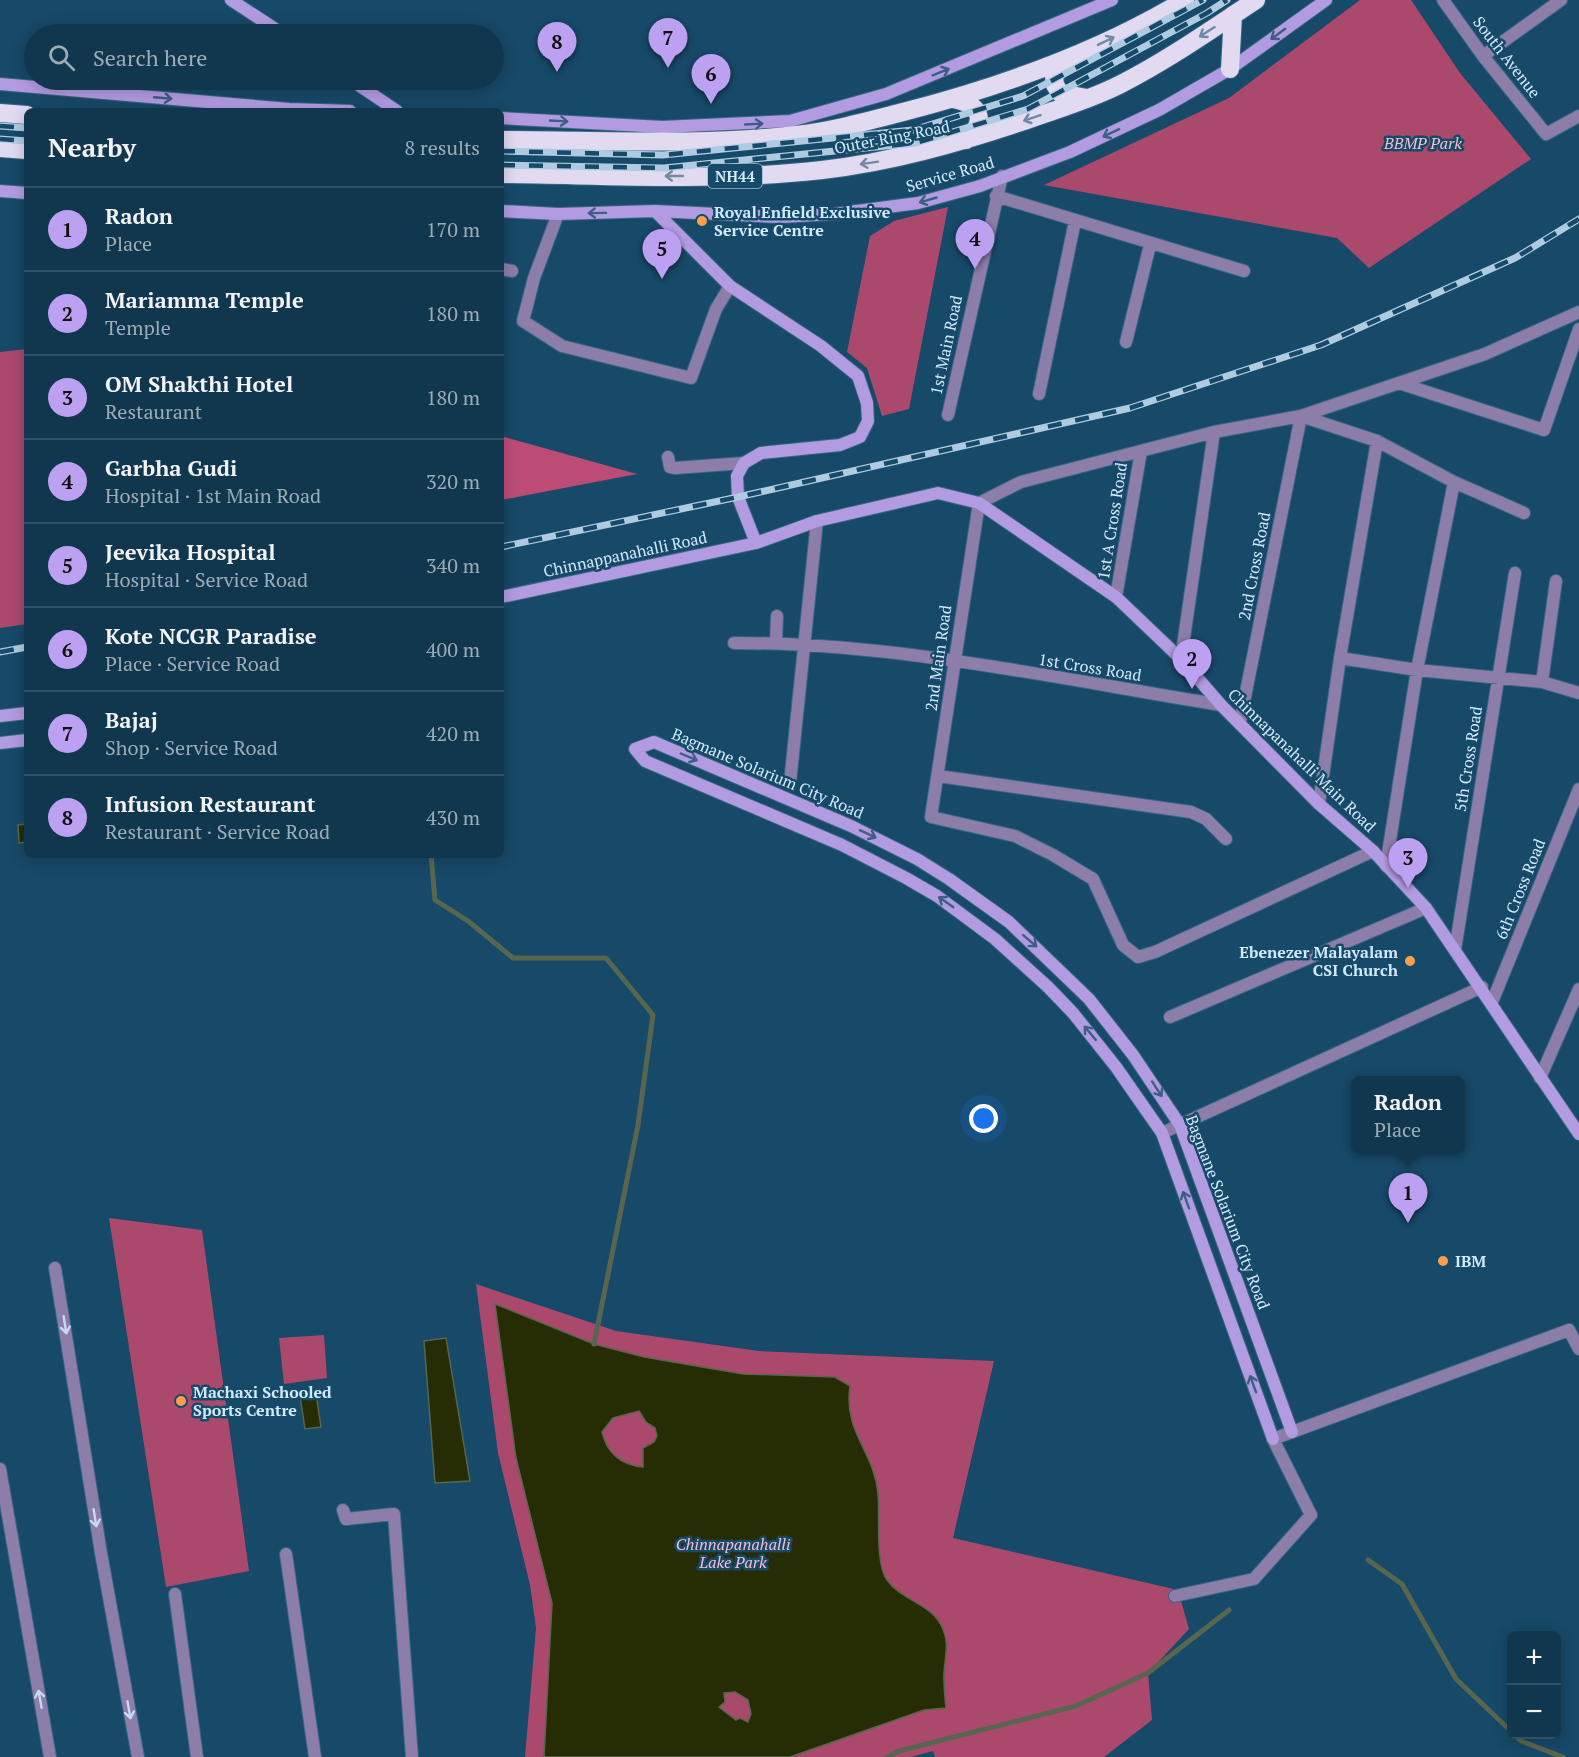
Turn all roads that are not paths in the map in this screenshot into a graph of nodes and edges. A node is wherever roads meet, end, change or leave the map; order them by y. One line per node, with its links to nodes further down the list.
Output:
1 (231, 0): 9 (street)
2 (1112, 0): 24 (street, one-way to 2)
3 (1185, 0): 11 (highway, Outer Ring Road / NH44, one-way to 3)
4 (1256, 0): 8 (highway, Outer Ring Road / NH44)
5 (1326, 0): 12 (street, Service Road, one-way to 12)
6 (1443, 0): 10 (street, South Avenue)
7 (1562, 0): 10 (street)
8 (1233, 15): 12 (highway); 17 (highway, Outer Ring Road / NH44, one-way to 17)
9 (268, 24)
10 (1484, 56): 23 (street, South Avenue)
11 (1068, 57): 17 (highway); 18 (highway, Outer Ring Road / NH44)
12 (1230, 69): 30 (street, Service Road, one-way to 30)
13 (0, 84): 14 (street, one-way to 14)
14 (24, 86)
15 (69, 90): 19 (street, one-way to 19)
16 (366, 90): 20 (street)
17 (1089, 98): 26 (highway, Outer Ring Road / NH44, one-way to 26)
18 (953, 99): 25 (highway, Outer Ring Road / NH44); 26 (highway)
19 (277, 108)
20 (393, 108)
21 (0, 113): 22 (highway)
22 (24, 115)
23 (1579, 116)
24 (504, 118)
25 (504, 140)
26 (966, 140): 29 (highway, Outer Ring Road / NH44, one-way to 29)
27 (0, 148): 28 (highway)
28 (24, 150)
29 (504, 174)
30 (1002, 177): 33 (street, 1st Main Road); 34 (street, Service Road, one-way to 34)
31 (0, 191): 32 (street)
32 (24, 193)
33 (996, 196): 37 (street); 46 (street, 1st Main Road)
34 (655, 211): 36 (street, Service Road, one-way to 36); 40 (street)
35 (504, 212): 36 (street, Service Road)
36 (558, 214): 40 (street)
37 (1075, 221): 38 (street); 45 (street)
38 (1150, 245): 39 (street); 43 (street)
39 (1244, 272)
40 (730, 286): 52 (street)
41 (1579, 312): 44 (street)
42 (1579, 329): 44 (street)
43 (1126, 342)
44 (1399, 383): 47 (street)
45 (1039, 394)
46 (948, 416)
47 (1300, 416): 48 (street); 49 (street); 76 (street, 2nd Cross Road)
48 (1214, 432): 50 (street); 67 (street)
49 (1377, 441): 53 (street); 66 (street)
50 (1141, 451): 54 (street); 61 (street, 1st A Cross Road)
51 (668, 457): 52 (street)
52 (744, 463): 57 (street)
53 (1454, 482): 55 (street); 69 (street)
54 (979, 503): 56 (street, Chinnapanahalli Main Road); 61 (street, Chinnapanahalli Main Road); 68 (street, 2nd Main Road)
55 (1524, 513)
56 (817, 521): 57 (street, Chinnapanahalli Main Road); 65 (street)
57 (756, 543): 60 (street, Chinnappanahalli Road)
58 (1515, 573): 70 (street, 5th Cross Road)
59 (1556, 581): 71 (street)
60 (504, 596)
61 (1116, 597): 67 (street, Chinnapanahalli Main Road)
62 (777, 616): 64 (street)
63 (734, 643): 64 (street, 1st Cross Road)
64 (776, 643): 65 (street, 1st Cross Road)
65 (804, 644): 68 (street, 1st Cross Road); 80 (street)
66 (1340, 658): 69 (street); 82 (street)
67 (1181, 659): 73 (street, Chinnapanahalli Main Road)
68 (953, 661): 73 (street, 1st Cross Road); 79 (street, 2nd Main Road)
69 (1417, 670): 70 (street); 85 (street)
70 (1497, 678): 71 (street); 87 (street, 5th Cross Road)
71 (1542, 681): 72 (street)
72 (1579, 693)
73 (1221, 705): 76 (street, Chinnapanahalli Main Road)
74 (24, 713): 75 (street)
75 (0, 716)
76 (1240, 722): 82 (street, Chinnapanahalli Main Road)
77 (24, 740): 78 (street)
78 (0, 742)
79 (938, 776): 83 (street); 84 (street, 2nd Main Road)
80 (790, 783)
81 (1579, 789): 90 (street, 6th Cross Road)
82 (1319, 804): 84 (street, Chinnapanahalli Main Road)
83 (1226, 839)
84 (1373, 851): 85 (street, Chinnapanahalli Main Road)
85 (1386, 866): 86 (street, Chinnapanahalli Main Road)
86 (1426, 908): 87 (street, Chinnapanahalli Main Road); 91 (street)
87 (1455, 950): 88 (street, Chinnapanahalli Main Road)
88 (1482, 987): 90 (street, Chinnapanahalli Main Road); 93 (street)
89 (1579, 989): 92 (street)
90 (1492, 1002): 92 (street, Chinnapanahalli Main Road)
91 (1170, 1017)
92 (1540, 1077): 95 (street, Chinnapanahalli Main Road)
93 (1180, 1125): 94 (street); 94 (street, Bagmane Solarium City Road, one-way to 93); 98 (street, Bagmane Solarium City Road)
94 (1162, 1133): 99 (street, Bagmane Solarium City Road, one-way to 94)
95 (1579, 1134)
96 (55, 1268): 106 (street, one-way to 106)
97 (1579, 1349): 98 (street)
98 (1292, 1432): 99 (street)
99 (1273, 1439): 104 (street)
100 (0, 1469): 105 (street, one-way to 100)
101 (343, 1510): 109 (street)
102 (286, 1554): 108 (street)
103 (175, 1594): 107 (street)
104 (1175, 1596)
105 (50, 1757)
106 (138, 1757)
107 (197, 1757)
108 (315, 1757)
109 (412, 1757)

